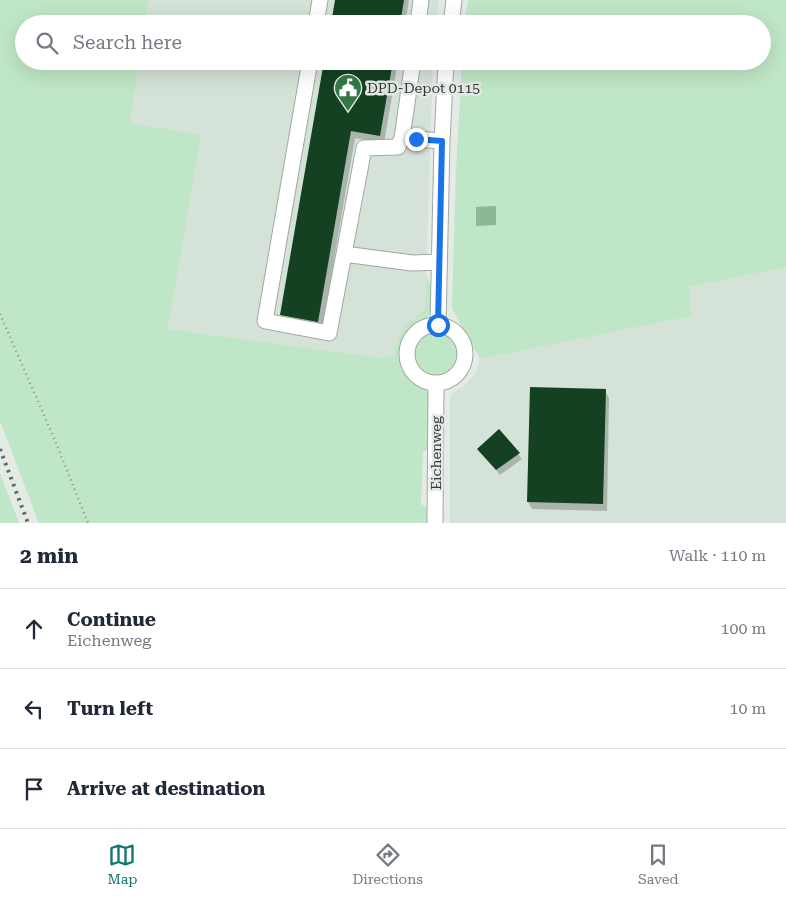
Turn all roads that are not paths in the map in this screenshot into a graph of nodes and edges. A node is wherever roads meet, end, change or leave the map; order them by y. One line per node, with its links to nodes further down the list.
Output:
1 (320, 0): 4 (street)
2 (422, 0): 5 (street)
3 (454, 0): 6 (street)
4 (318, 15)
5 (420, 15)
6 (452, 15)
7 (308, 70): 12 (street)
8 (412, 70): 10 (street)
9 (446, 70): 11 (street)
10 (402, 138): 11 (street); 12 (street)
11 (442, 141): 13 (street)
12 (344, 254): 13 (street)
13 (439, 262): 14 (street)
14 (438, 325): 15 (street); 15 (street)
15 (436, 383): 16 (street, Eichenweg)
16 (435, 523)

